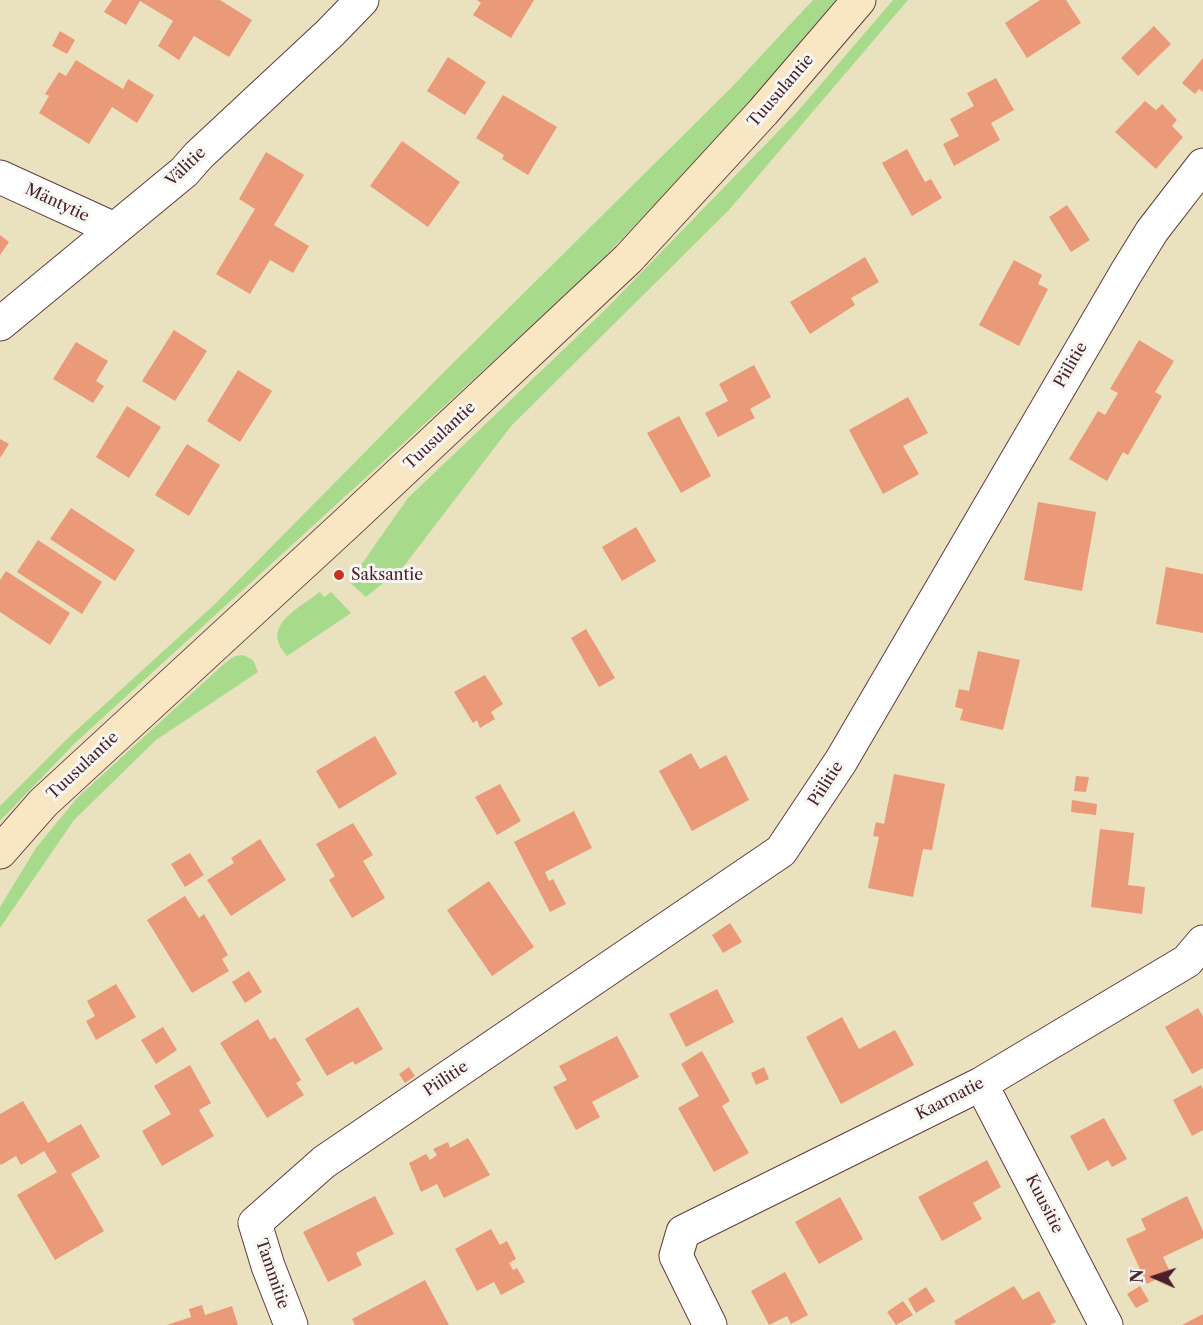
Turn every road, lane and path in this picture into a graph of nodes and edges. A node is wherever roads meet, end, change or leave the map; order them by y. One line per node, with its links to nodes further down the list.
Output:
1 (362, 0): 5 (street, Välitie)
2 (859, 0): 7 (main road, Tuusulantie)
3 (1203, 165): 10 (street, Piilitie)
4 (0, 177): 5 (street, Mäntytie)
5 (114, 230): 6 (street, Välitie)
6 (0, 324)
7 (0, 852)
8 (1203, 942): 9 (street, Kaarnatie)
9 (981, 1084): 12 (street, Kaarnatie); 13 (street, Kuusitie)
10 (255, 1223): 11 (street, Tammitie)
11 (291, 1325)
12 (710, 1325)
13 (1106, 1325)

